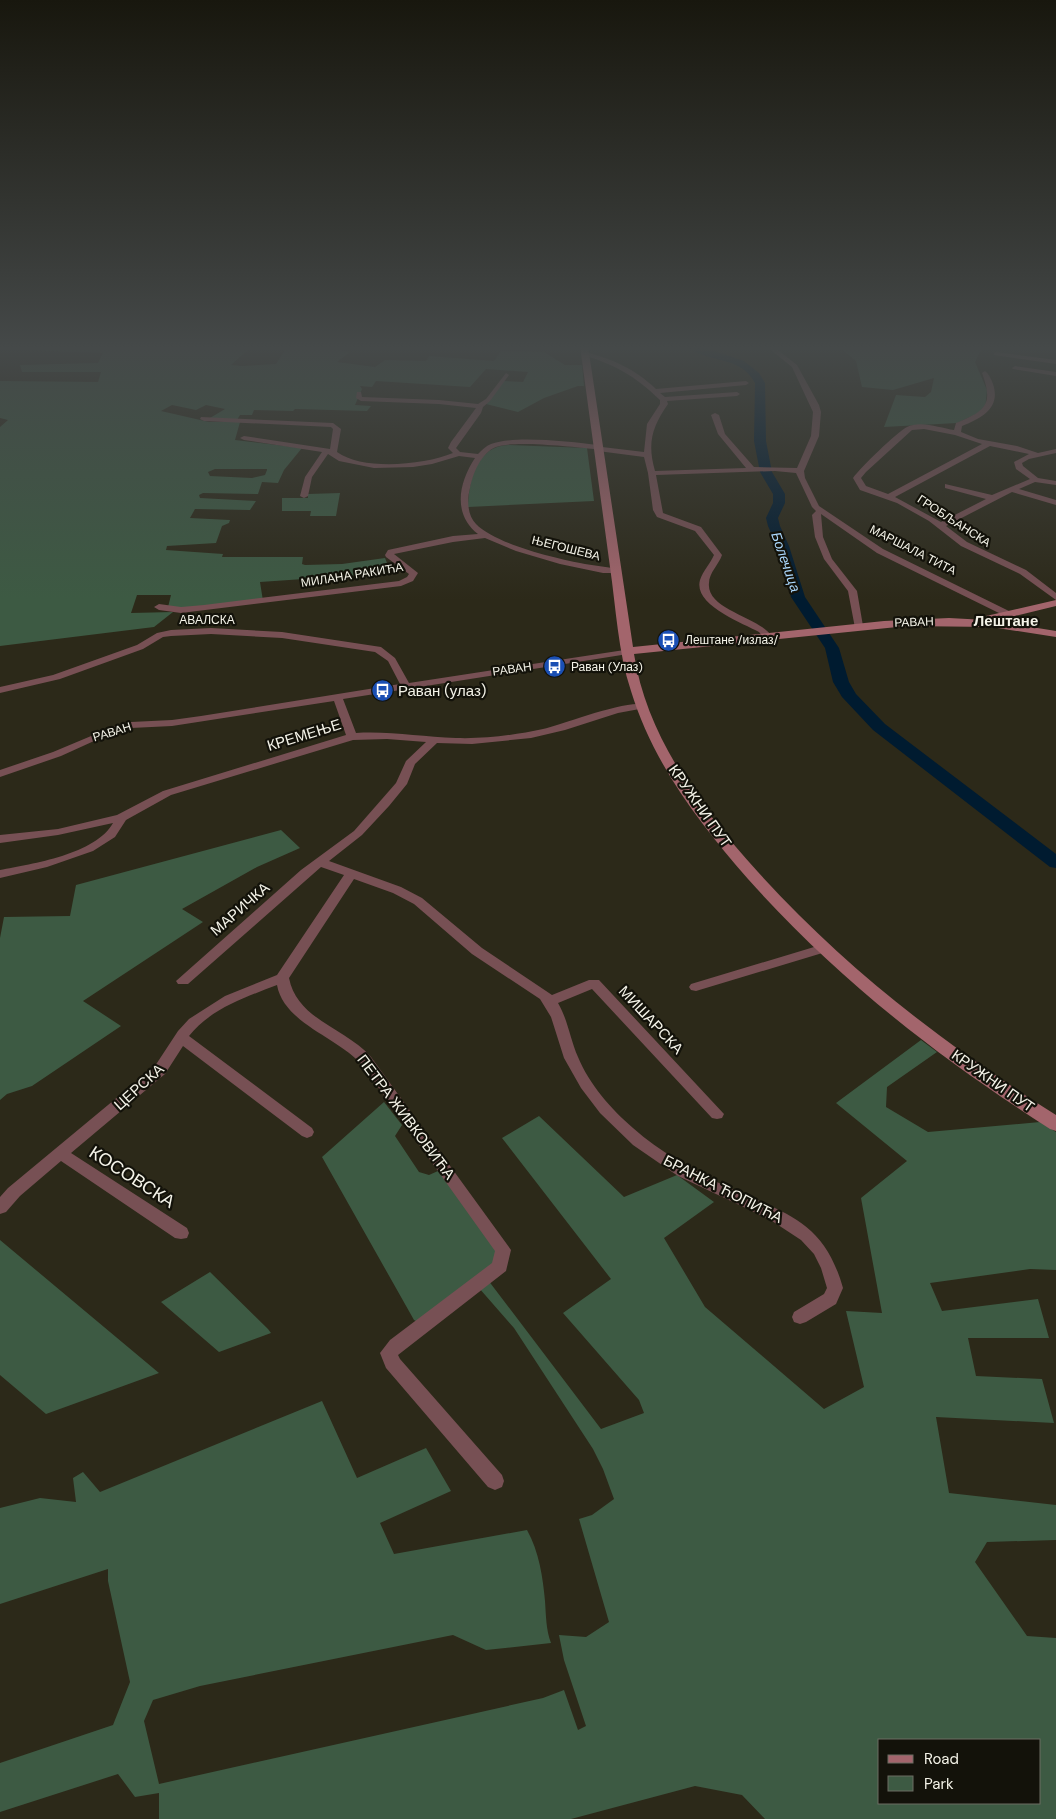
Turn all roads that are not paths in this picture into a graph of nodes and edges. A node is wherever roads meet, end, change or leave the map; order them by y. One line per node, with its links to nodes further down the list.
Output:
1 (336, 431): 13 (street)
2 (463, 431): 14 (street)
3 (596, 431): 11 (main road, КРУЖНИ ПУТ)
4 (650, 431): 15 (street)
5 (721, 431): 18 (street)
6 (815, 431): 19 (street)
7 (907, 431): 26 (street, ГРОБЉАНСКА)
8 (961, 431): 10 (street, ГРОБЉАНСКА)
9 (244, 438): 13 (street)
10 (990, 443): 16 (street); 26 (street, ГРОБЉАНСКА)
11 (598, 448): 15 (street); 17 (street); 32 (main road, КРУЖНИ ПУТ)
12 (1056, 451): 16 (street)
13 (330, 452): 14 (street); 25 (street)
14 (458, 454): 17 (street)
15 (647, 455): 20 (street)
16 (1037, 455): 21 (street)
17 (479, 456): 31 (street, ЊЕГОШЕВА)
18 (752, 470): 19 (street); 20 (street)
19 (800, 471): 29 (street, МАРШАЛА ТИТА)
20 (652, 473): 41 (street)
21 (1034, 480): 22 (street); 24 (street)
22 (1056, 483)
23 (948, 486): 27 (street)
24 (1013, 490): 27 (street); 28 (street)
25 (304, 496)
26 (890, 496): 30 (street, ГРОБЉАНСКА)
27 (993, 498): 30 (street)
28 (1056, 503)
29 (820, 511): 36 (street, МАРШАЛА ТИТА); 38 (street)
30 (942, 525): 33 (street, ГРОБЉАНСКА)
31 (487, 535): 32 (street, ЊЕГОШЕВА); 35 (street, МИЛАНА РАКИЋА)
32 (616, 571): 42 (main road, КРУЖНИ ПУТ)
33 (1056, 597)
34 (1056, 603): 36 (main road, РАВАН)
35 (160, 607)
36 (1008, 614): 37 (main road, РАВАН); 39 (main road)
37 (974, 621): 38 (main road, РАВАН); 39 (main road, РАВАН)
38 (858, 626): 41 (main road, РАВАН)
39 (1033, 629): 40 (main road)
40 (1056, 634)
41 (766, 636): 42 (main road, РАВАН)
42 (628, 651): 43 (street, РАВАН); 46 (main road, КРУЖНИ ПУТ)
43 (405, 685): 44 (street, АВАЛСКА); 45 (street, РАВАН)
44 (0, 690)
45 (337, 696): 47 (street); 49 (street, РАВАН)
46 (641, 706): 48 (street, КРЕМЕЊЕ); 55 (main road, КРУЖНИ ПУТ)
47 (352, 737): 48 (street, КРЕМЕЊЕ); 50 (street, КРЕМЕЊЕ)
48 (433, 741): 52 (street)
49 (0, 774)
50 (121, 818): 51 (street); 53 (street, КРЕМЕЊЕ)
51 (0, 839)
52 (320, 862): 54 (street); 57 (street, МАРИЧКА)
53 (0, 874)
54 (351, 874): 56 (street); 59 (street)
55 (824, 948): 58 (street); 62 (main road, КРУЖНИ ПУТ)
56 (282, 978): 60 (street, ЦЕРСКА); 68 (street, ПЕТРА ЖИВКОВИЋА)
57 (183, 981)
58 (696, 987)
59 (551, 1001): 61 (street, МИШАРСКА); 67 (street, БРАНКА ЋОПИЋА)
60 (182, 1038): 63 (street); 64 (street, ЦЕРСКА)
61 (717, 1114)
62 (1056, 1124)
63 (307, 1132)
64 (61, 1154): 65 (street, ЦЕРСКА); 66 (street, КОСОВСКА)
65 (0, 1208)
66 (181, 1233)
67 (800, 1317)
68 (494, 1481)

